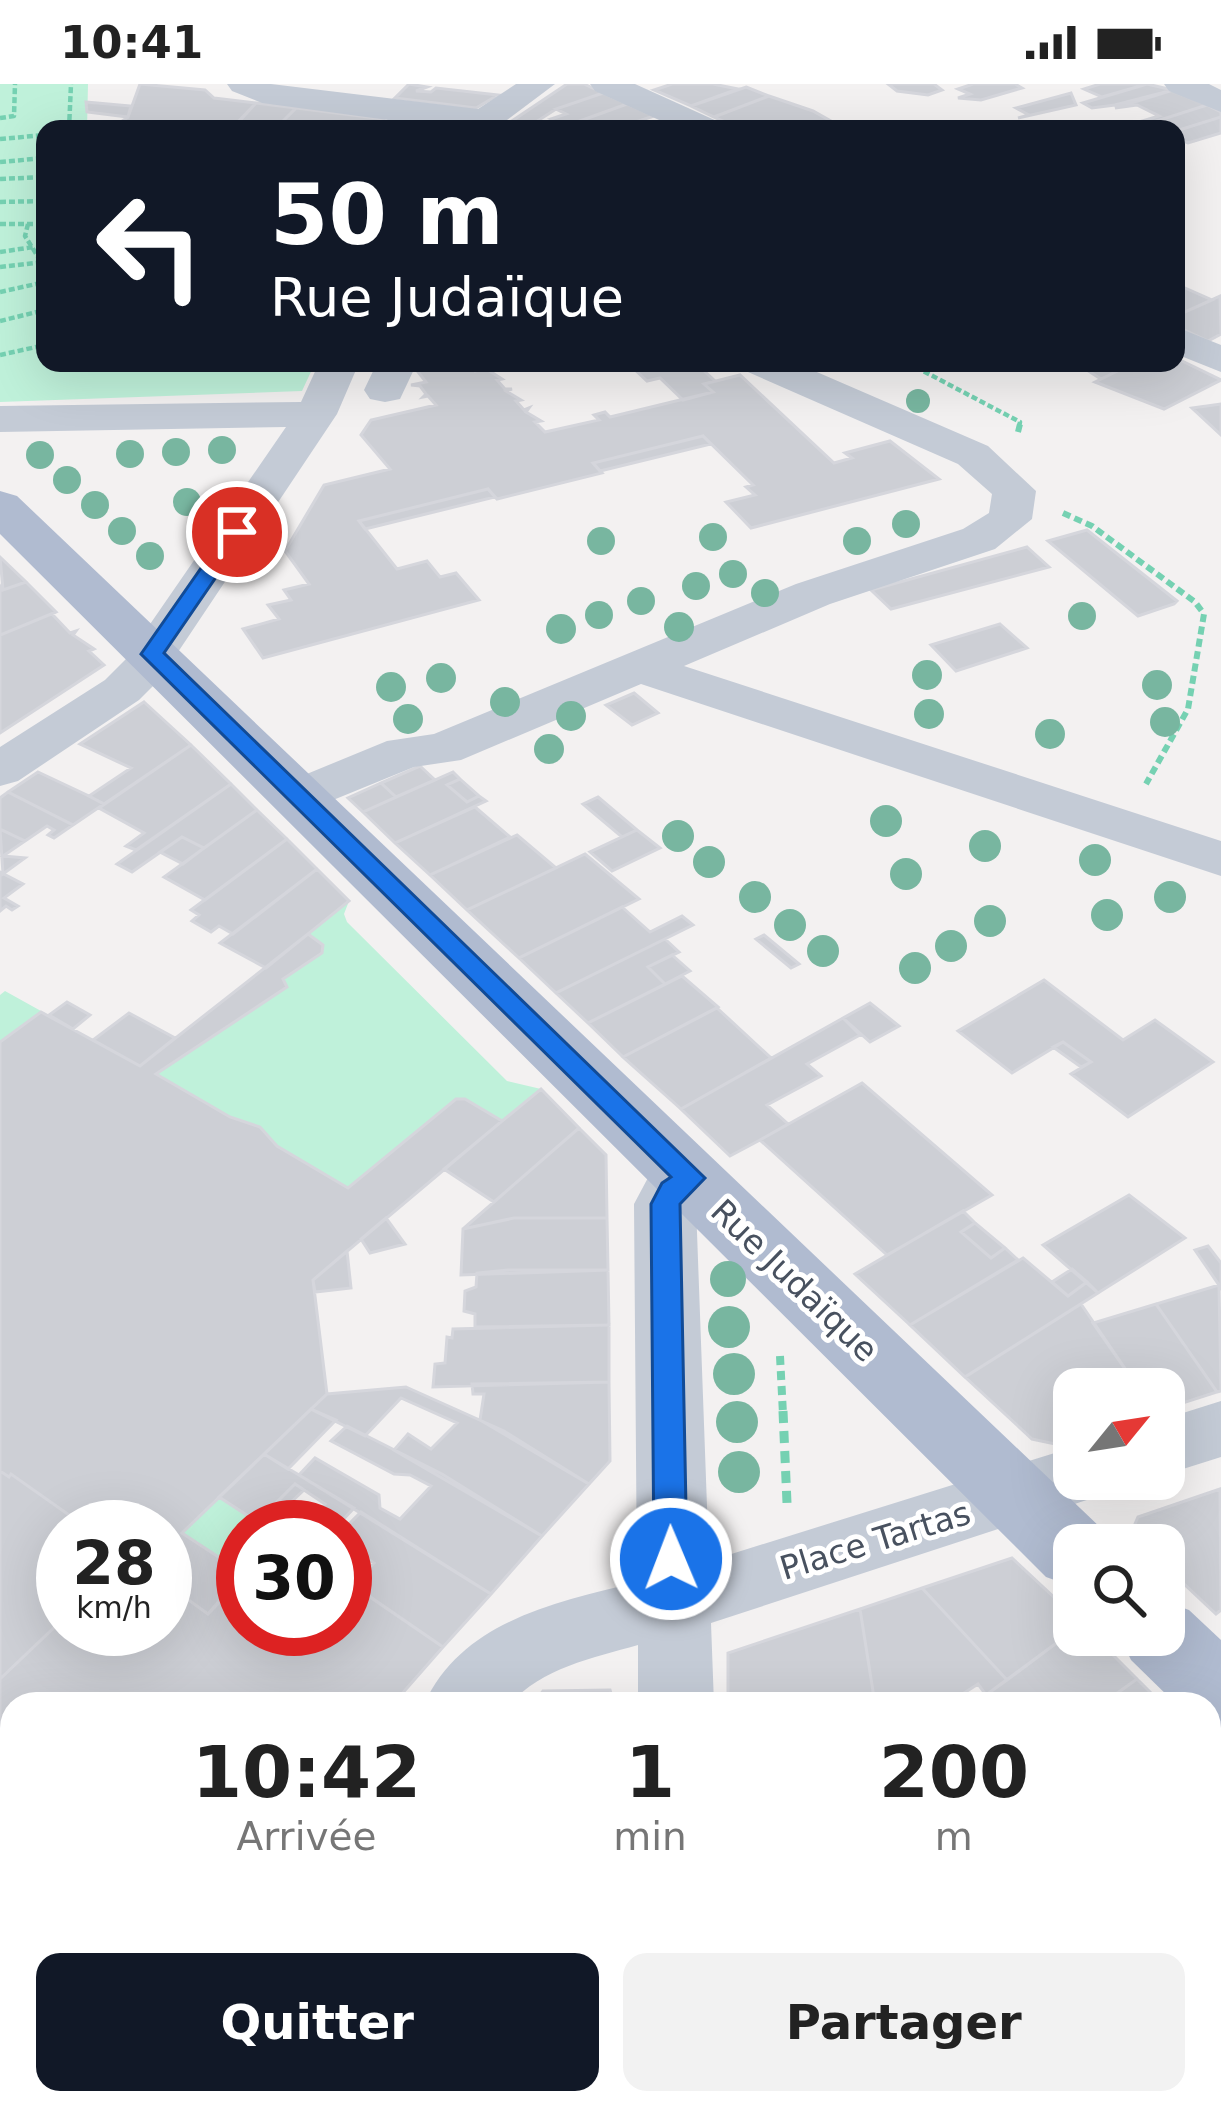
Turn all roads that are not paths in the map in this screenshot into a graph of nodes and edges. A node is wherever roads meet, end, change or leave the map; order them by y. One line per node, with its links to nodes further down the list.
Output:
1 (244, 84): 6 (street)
2 (538, 84): 7 (street)
3 (608, 84): 8 (street)
4 (1181, 84): 5 (street)
5 (1221, 102)
6 (448, 120)
7 (482, 120)
8 (686, 120)
9 (1185, 343): 10 (street)
10 (1221, 360)
11 (335, 372): 13 (street)
12 (783, 372): 17 (street)
13 (316, 414): 14 (street); 16 (street)
14 (0, 419)
15 (0, 506): 16 (main road, Rue Judaïque)
16 (161, 640): 18 (street); 19 (main road, Rue Judaïque)
17 (639, 667): 19 (street); 20 (street)
18 (0, 770)
19 (298, 796): 21 (main road, Rue Judaïque)
20 (1221, 859)
21 (691, 1178): 24 (main road, Rue Judaïque); 26 (street)
22 (1221, 1429): 23 (street)
23 (1185, 1440)
24 (1045, 1486): 25 (main road, Rue Judaïque); 26 (street, Place Tartas)
25 (1062, 1524)
26 (671, 1604): 28 (street, Place Tartas); 29 (street)
27 (1182, 1656): 30 (main road)
28 (473, 1692)
29 (675, 1692)
30 (1220, 1692)

